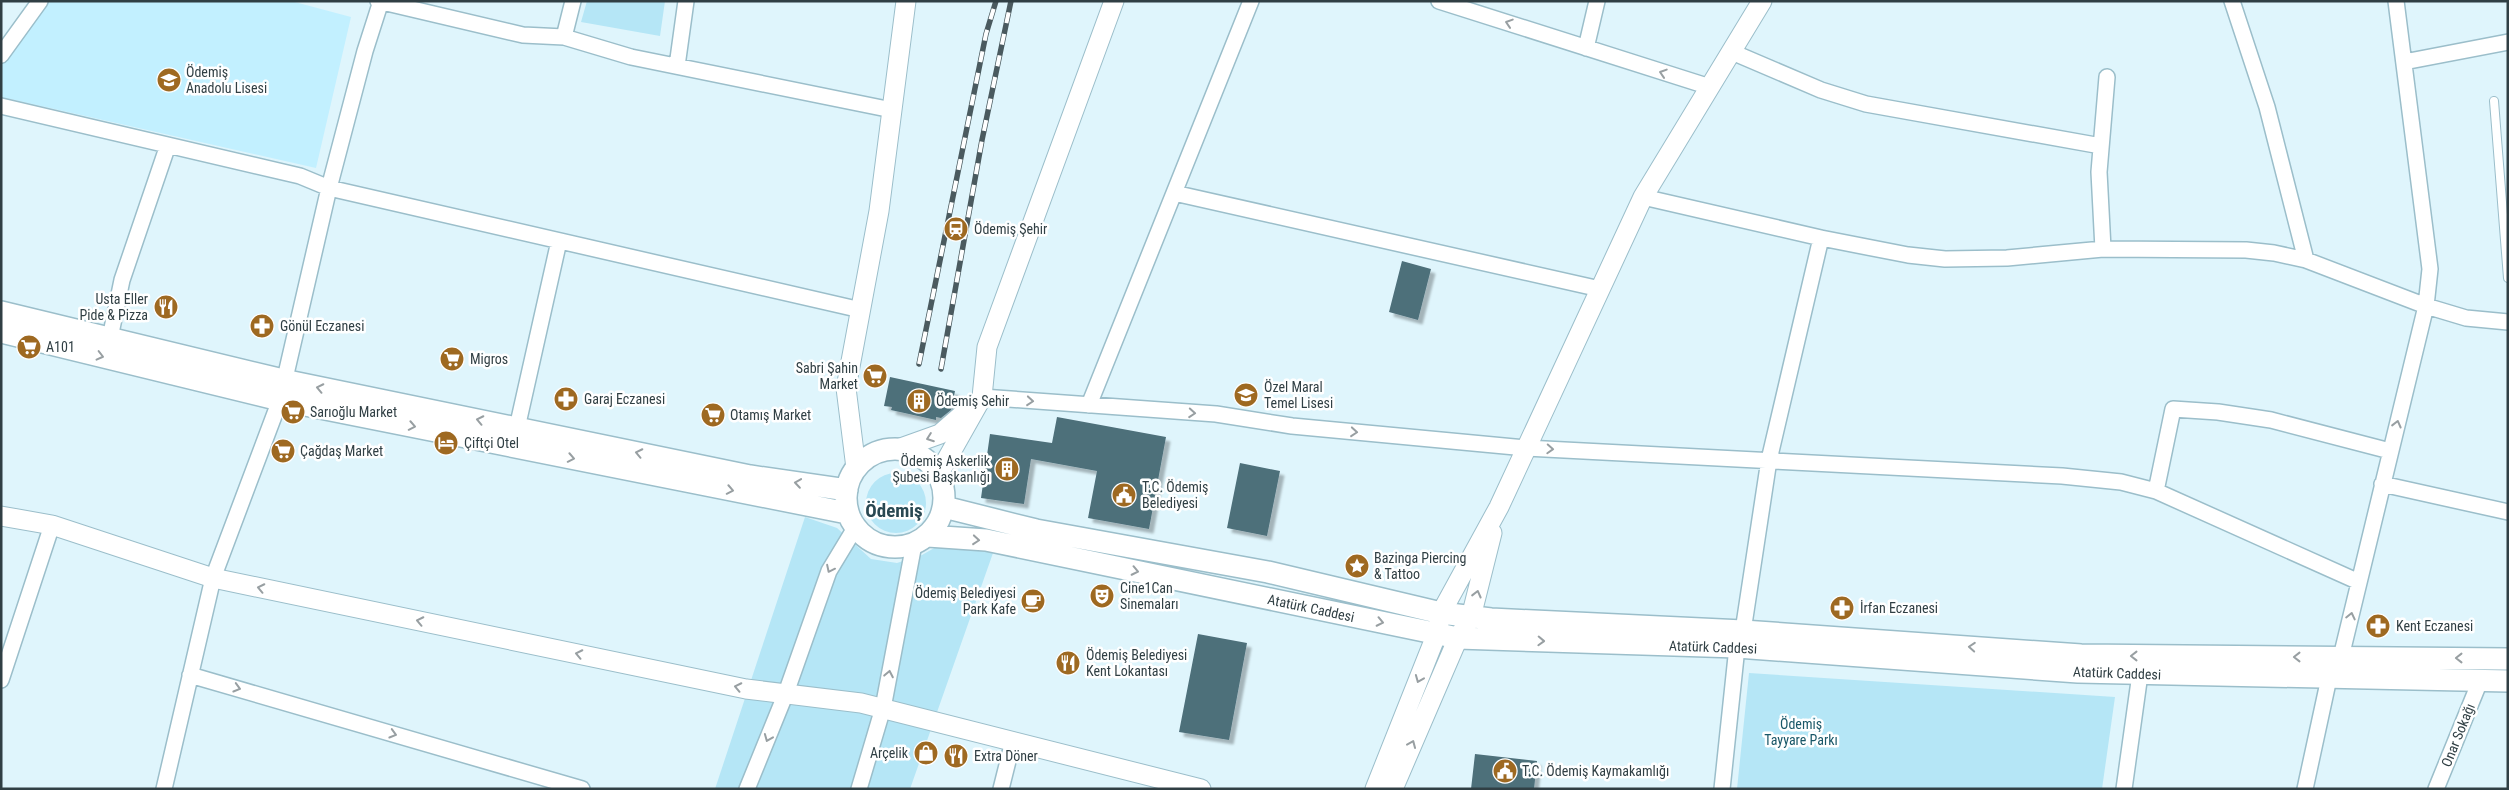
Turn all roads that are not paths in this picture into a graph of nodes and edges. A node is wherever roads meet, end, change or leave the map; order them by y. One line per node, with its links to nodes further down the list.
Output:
1 (40, 1): 17 (street)
2 (573, 1): 13 (street)
3 (686, 1): 19 (street)
4 (906, 1): 24 (street)
5 (1114, 1): 43 (street)
6 (1251, 1): 28 (street)
7 (1439, 1): 15 (street, one-way to 7)
8 (1597, 1): 15 (street)
9 (1762, 1): 16 (street)
10 (2232, 1): 33 (street)
11 (2396, 1): 18 (street)
12 (380, 2): 13 (street); 27 (street)
13 (564, 37): 19 (street)
14 (2508, 42): 18 (street)
15 (1586, 48): 21 (street, one-way to 15)
16 (1732, 52): 21 (street); 26 (street)
17 (1, 55)
18 (2404, 62): 36 (street)
19 (677, 66): 24 (street)
20 (2107, 76): 26 (street)
21 (1710, 87): 29 (street)
22 (2494, 101): 34 (lane)
23 (1, 106): 25 (street)
24 (892, 110): 37 (street)
25 (168, 145): 27 (street); 41 (street)
26 (2101, 146): 32 (street)
27 (328, 188): 31 (street); 42 (street)
28 (1174, 194): 35 (street); 44 (street)
29 (1643, 197): 30 (street); 35 (street)
30 (1821, 238): 32 (street); 49 (street)
31 (559, 241): 37 (street); 45 (street)
32 (2103, 250): 33 (street)
33 (2306, 260): 36 (street)
34 (2508, 278)
35 (1600, 289): 46 (street)
36 (2426, 306): 39 (street); 48 (street, one-way to 36)
37 (861, 310): 50 (street)
38 (1, 312): 41 (main road)
39 (2508, 322)
40 (1, 332): 42 (main road, one-way to 42)
41 (110, 338): 42 (main road)
42 (281, 390): 45 (main road, one-way to 42); 59 (main road, one-way to 59); 62 (street)
43 (982, 397): 44 (street, one-way to 44); 47 (street, one-way to 47); 51 (street)
44 (1090, 405): 46 (street, one-way to 46)
45 (517, 428): 53 (main road, one-way to 45)
46 (1526, 448): 49 (street, one-way to 49); 56 (street)
47 (898, 449): 50 (main road); 51 (main road)
48 (2390, 451): 52 (street); 54 (street)
49 (1769, 460): 54 (street); 68 (street)
50 (856, 468): 53 (main road)
51 (938, 475): 55 (main road)
52 (2382, 484): 57 (street); 63 (street)
53 (847, 490): 59 (main road)
54 (2156, 491): 63 (street)
55 (944, 507): 61 (main road); 64 (main road, Atatürk Caddesi)
56 (1499, 507): 64 (street); 65 (street, one-way to 56)
57 (2508, 512)
58 (1, 516): 60 (street)
59 (851, 520): 61 (main road); 77 (street, one-way to 77)
60 (52, 525): 62 (street); 74 (street)
61 (920, 540): 66 (main road, Atatürk Caddesi, one-way to 66); 78 (street, one-way to 61)
62 (212, 578): 72 (street); 77 (street, one-way to 62)
63 (2359, 582): 69 (street, one-way to 63)
64 (1441, 613): 65 (main road, Atatürk Caddesi); 66 (street)
65 (1471, 617): 67 (street); 68 (main road, Atatürk Caddesi)
66 (1437, 633): 67 (main road, Atatürk Caddesi); 86 (street, one-way to 86)
67 (1458, 638): 68 (main road, Atatürk Caddesi, one-way to 68); 87 (street, one-way to 67)
68 (1740, 639): 69 (main road, Atatürk Caddesi, one-way to 68); 71 (main road, Atatürk Caddesi); 88 (street)
69 (2341, 657): 70 (main road, Atatürk Caddesi, one-way to 69); 73 (street)
70 (2508, 659)
71 (2140, 674): 73 (main road, Atatürk Caddesi); 89 (street)
72 (190, 675): 80 (street); 81 (street, one-way to 81)
73 (2329, 678): 75 (main road, Atatürk Caddesi); 90 (street)
74 (1, 680)
75 (2480, 681): 76 (main road, Atatürk Caddesi); 91 (street, Onar Sokağı)
76 (2508, 681)
77 (786, 693): 78 (street); 82 (street, one-way to 82)
78 (883, 708): 79 (street); 83 (street)
79 (1013, 741): 84 (street); 85 (street)
80 (164, 789)
81 (582, 789)
82 (747, 789)
83 (859, 789)
84 (1001, 789)
85 (1201, 789)
86 (1375, 789)
87 (1393, 789)
88 (1722, 789)
89 (2124, 789)
90 (2305, 789)
91 (2436, 789)

